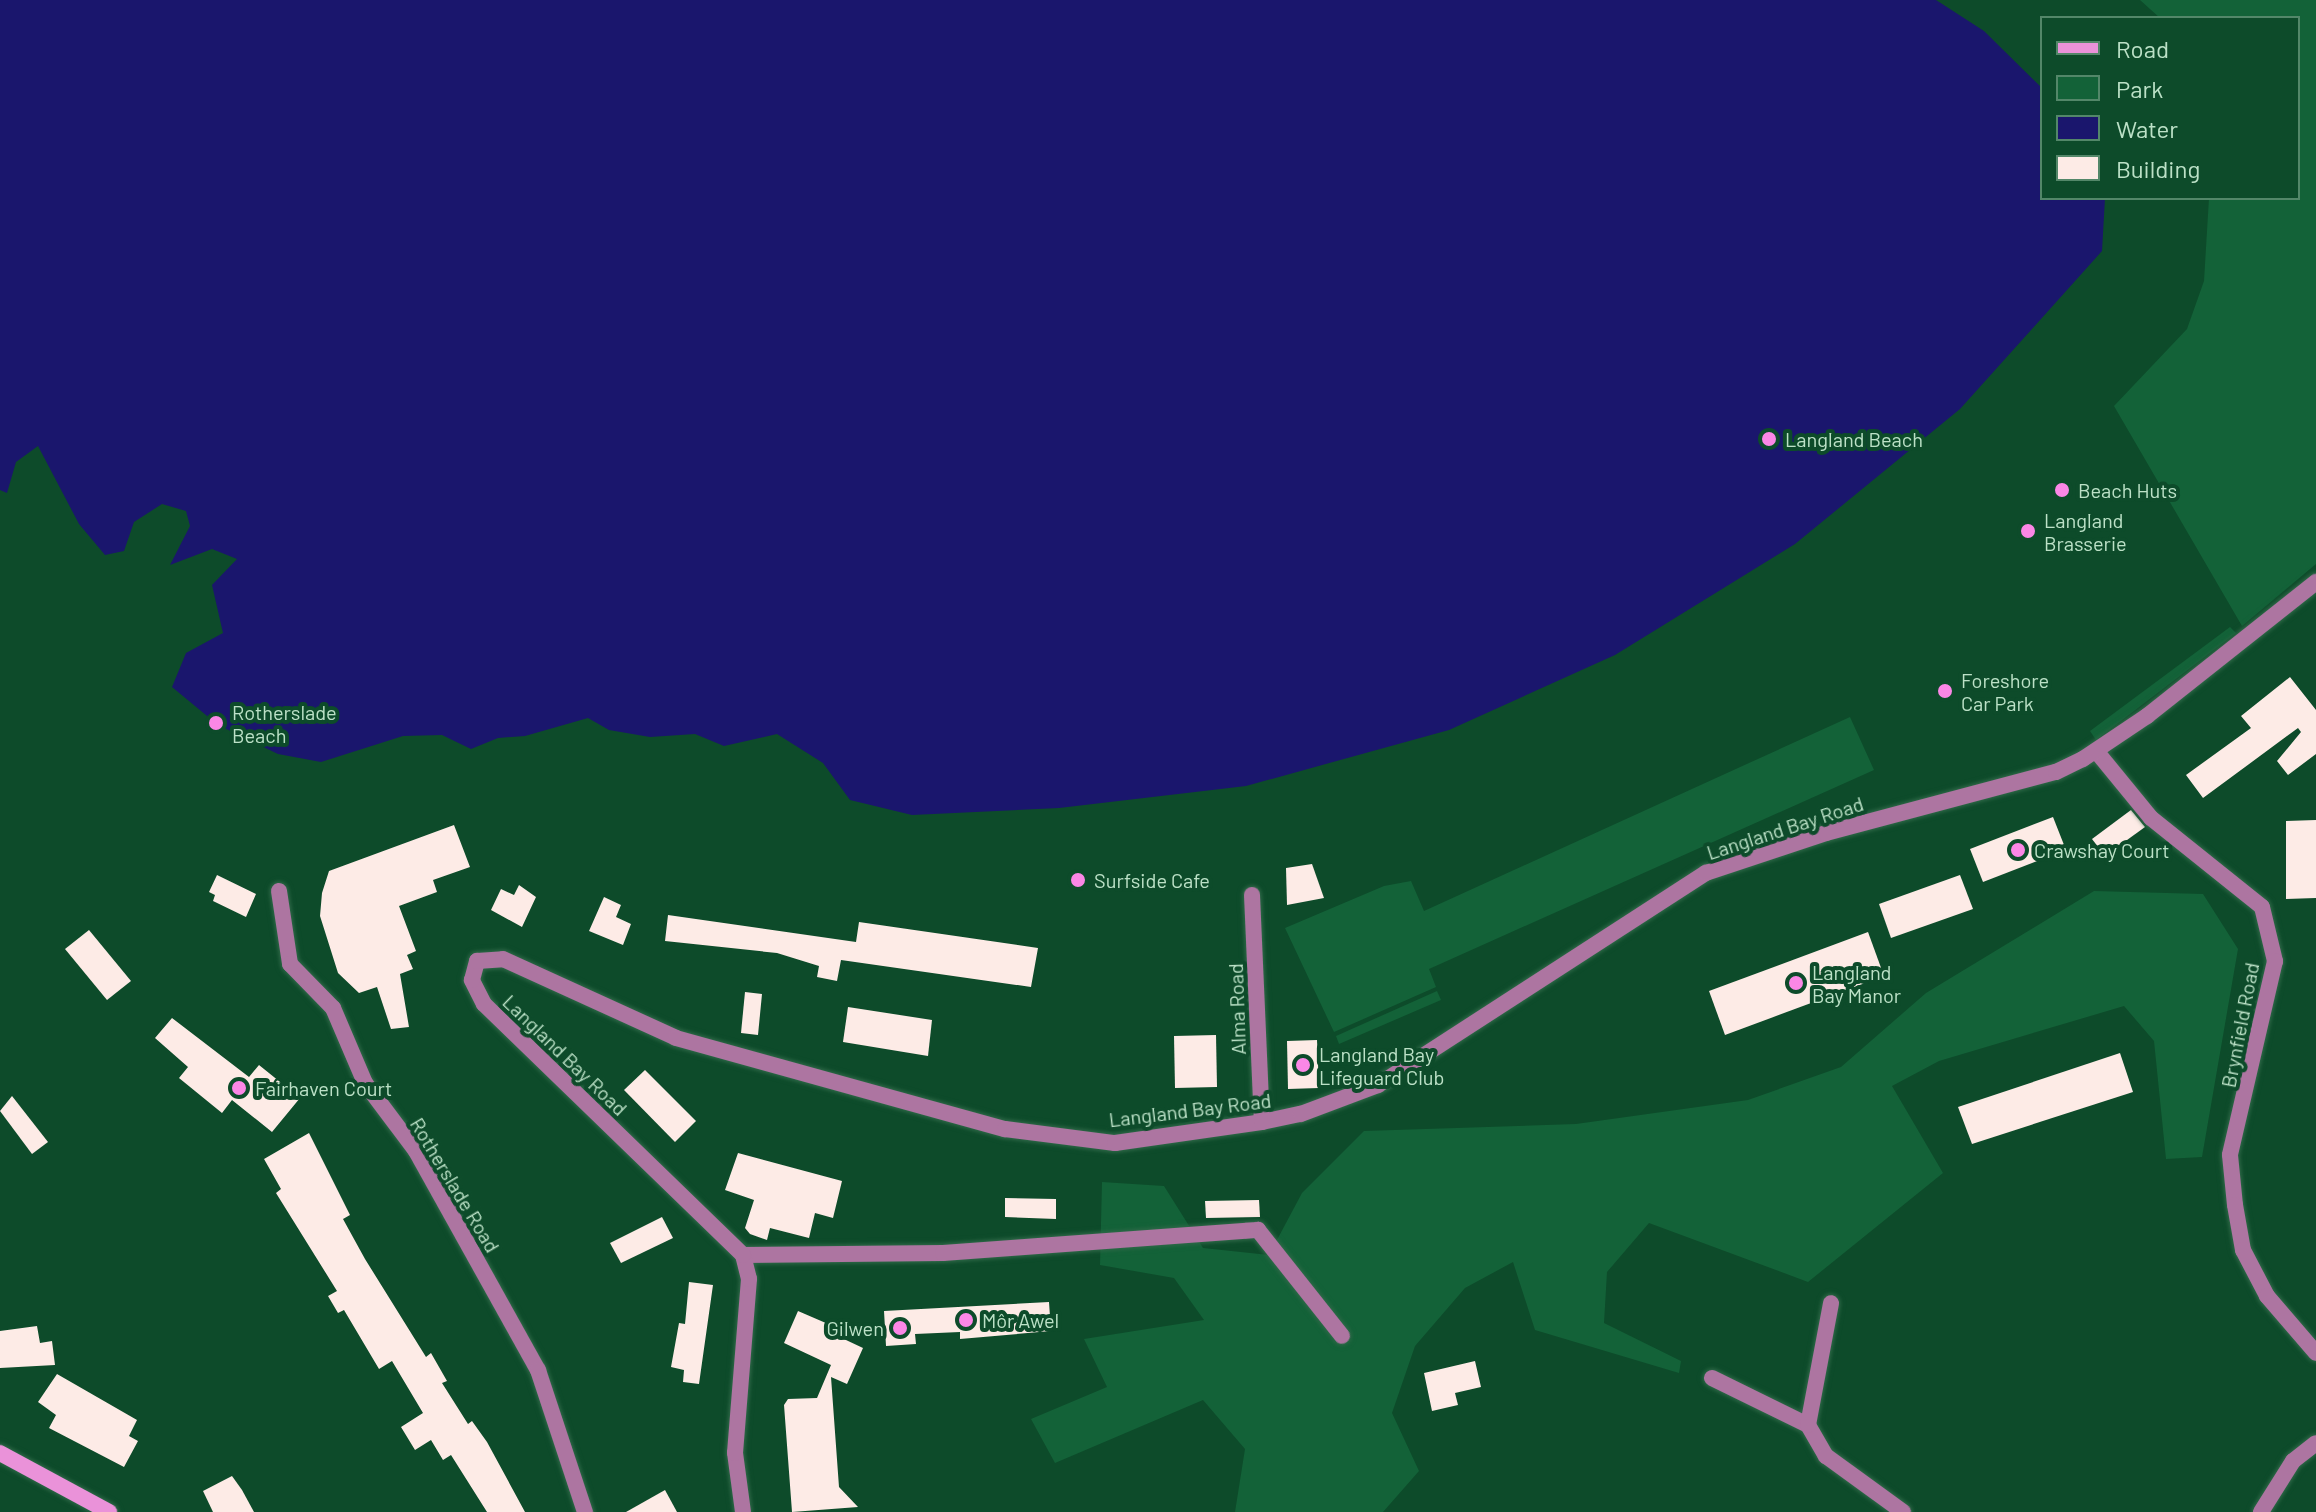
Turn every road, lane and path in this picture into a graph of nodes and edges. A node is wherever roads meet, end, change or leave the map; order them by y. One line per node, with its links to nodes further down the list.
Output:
1 (2316, 582): 2 (street, Langland Bay Road)
2 (2097, 752): 5 (street, Langland Bay Road); 9 (street, Brynfield Road)
3 (279, 891): 15 (street, Rotherslade Road)
4 (1252, 895): 5 (street, Alma Road)
5 (1262, 1122): 6 (street, Langland Bay Road)
6 (743, 1255): 8 (street); 16 (street)
7 (1831, 1303): 11 (street)
8 (1342, 1336)
9 (2316, 1353)
10 (1712, 1378): 11 (street)
11 (1808, 1425): 17 (street)
12 (2316, 1443): 18 (street)
13 (0, 1453): 14 (street)
14 (109, 1512)
15 (585, 1512)
16 (743, 1512)
17 (1903, 1512)
18 (2261, 1512)

